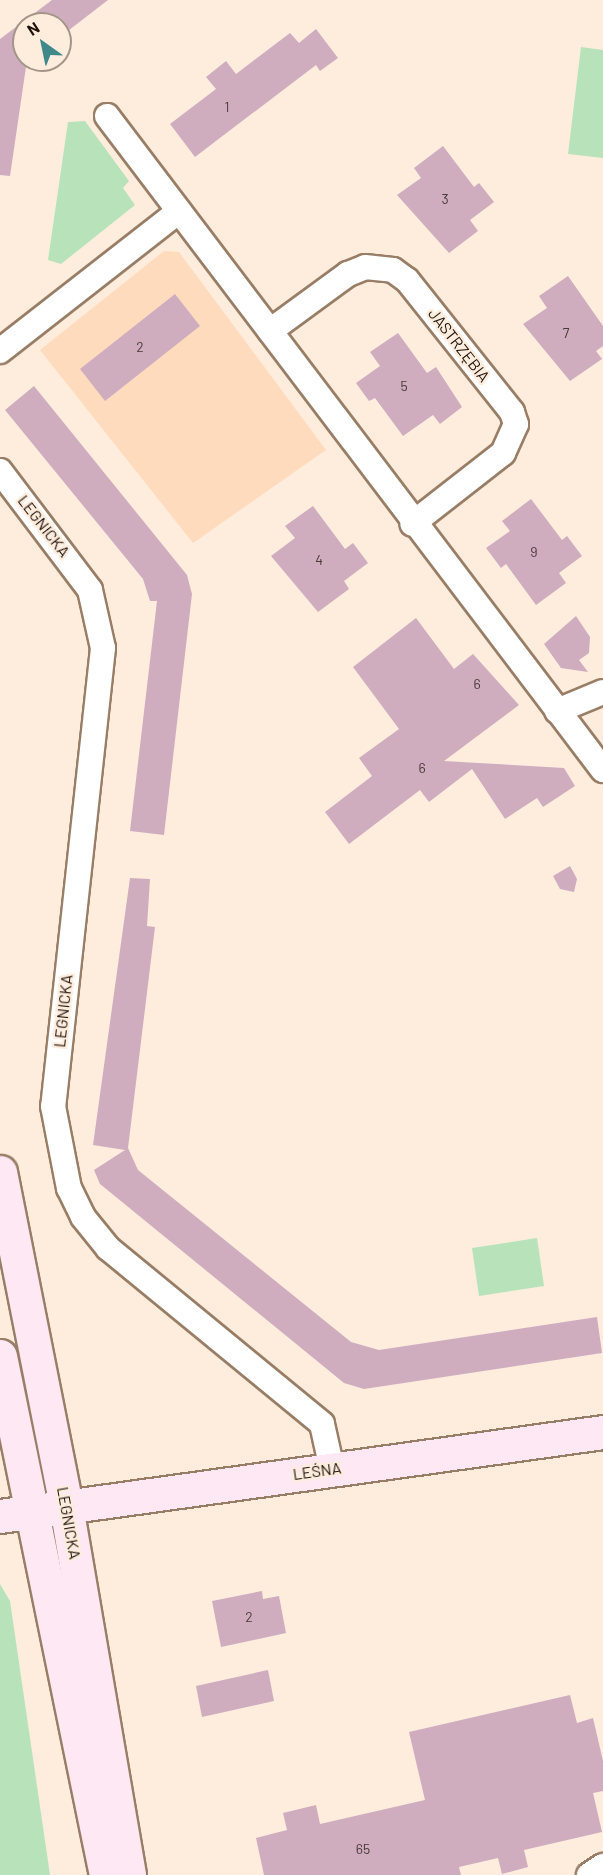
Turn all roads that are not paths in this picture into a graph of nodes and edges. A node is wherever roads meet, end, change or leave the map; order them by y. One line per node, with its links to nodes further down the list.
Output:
1 (107, 116): 2 (street)
2 (179, 212): 3 (street); 4 (street)
3 (270, 331): 6 (street); 6 (street, JASTRZĘBIA)
4 (0, 351)
5 (0, 471): 13 (street, LEGNICKA)
6 (412, 524): 8 (street)
7 (603, 692): 8 (street)
8 (556, 711): 9 (street)
9 (603, 770)
10 (0, 1172): 14 (main road, LEGNICKA)
11 (0, 1356): 15 (main road, LEGNICKA)
12 (603, 1432): 13 (main road, LEŚNA)
13 (332, 1469): 14 (main road, LEŚNA)
14 (66, 1506): 15 (main road, LEŚNA); 18 (main road, LEGNICKA)
15 (15, 1514): 17 (main road, LEGNICKA)
16 (603, 1866): 19 (street)
17 (106, 1875)
18 (129, 1875)
19 (589, 1875)

